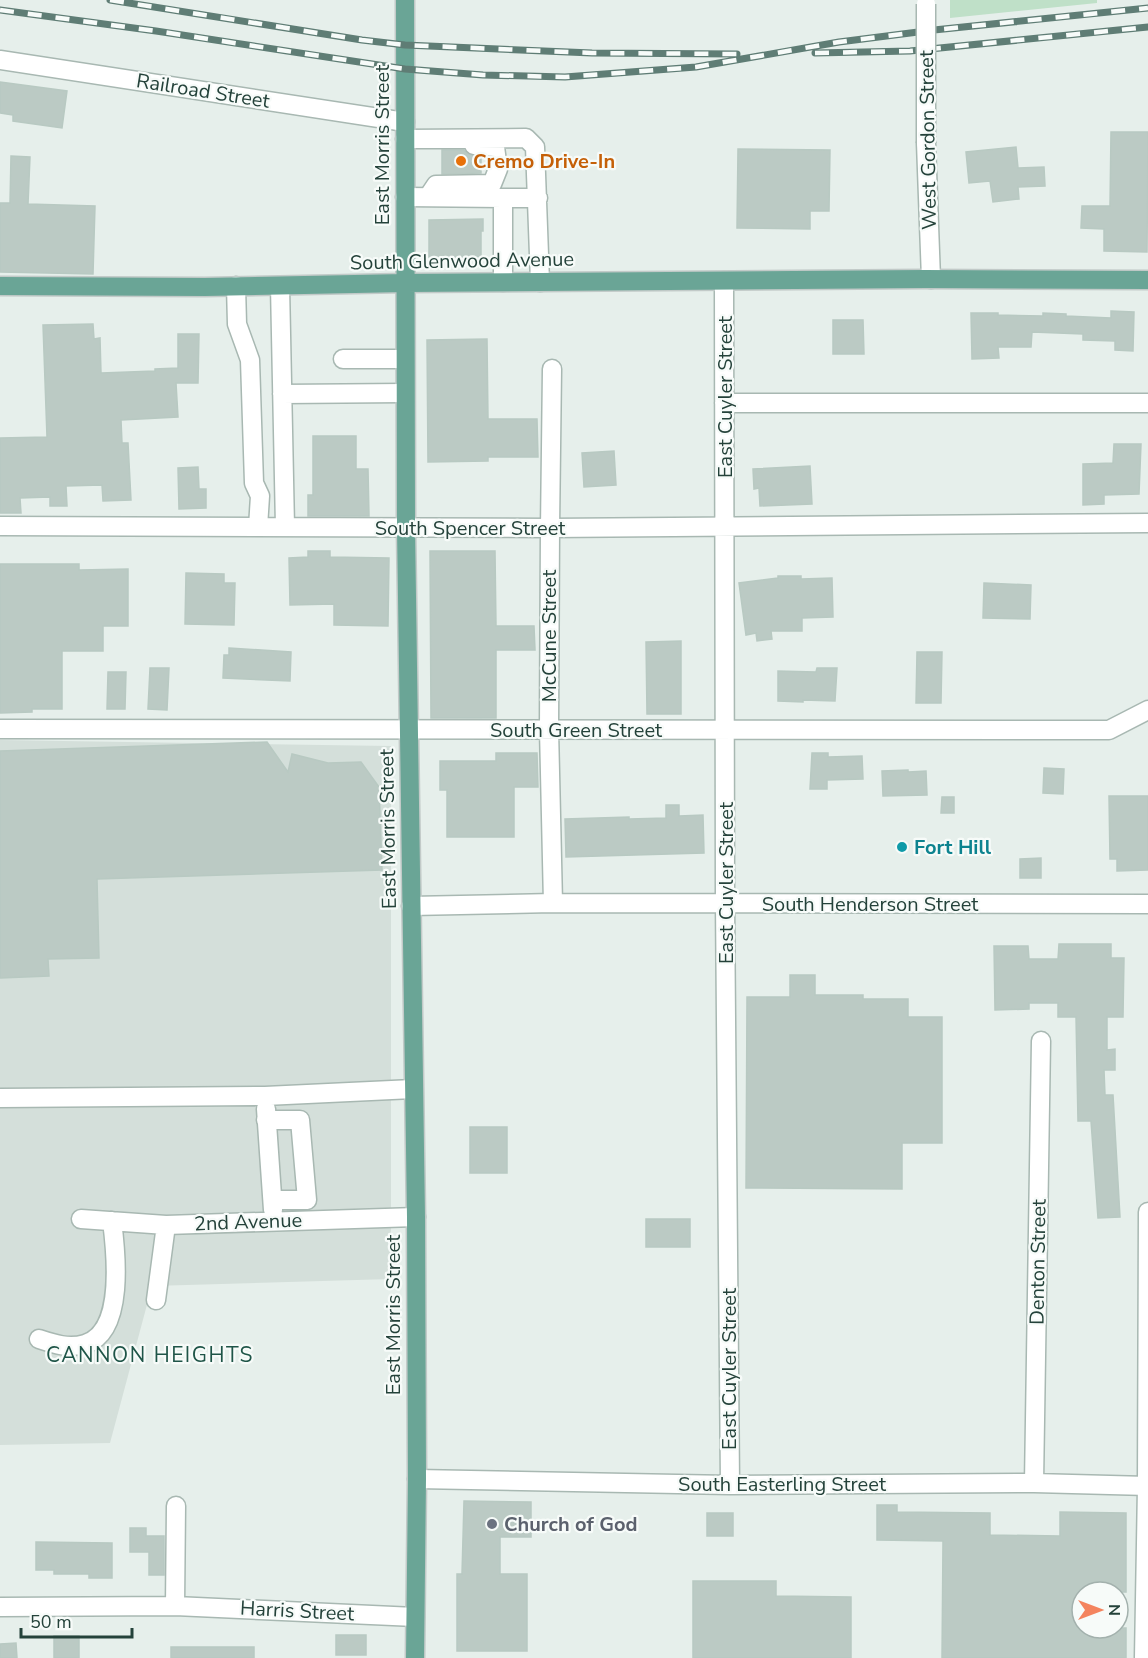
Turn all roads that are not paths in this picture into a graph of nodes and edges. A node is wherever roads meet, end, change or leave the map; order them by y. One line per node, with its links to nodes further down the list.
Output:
1 (405, 0): 4 (main road, East Morris Street)
2 (926, 2): 10 (street, West Gordon Street, bridge)
3 (0, 60): 4 (street, Railroad Street)
4 (405, 130): 5 (street, Railroad Street); 6 (main road, East Morris Street)
5 (424, 139): 7 (street); 9 (street)
6 (405, 197): 7 (street); 15 (main road, East Morris Street)
7 (428, 197): 8 (street)
8 (503, 198): 9 (street); 13 (street)
9 (538, 198): 14 (street)
10 (928, 279): 11 (main road, South Glenwood Avenue); 12 (main road, South Glenwood Avenue)
11 (1148, 280)
12 (724, 281): 14 (main road, South Glenwood Avenue); 24 (street, East Cuyler Street)
13 (503, 282): 14 (main road, South Glenwood Avenue); 15 (main road, South Glenwood Avenue)
14 (540, 282)
15 (405, 283): 16 (main road, South Glenwood Avenue); 20 (main road, East Morris Street)
16 (280, 285): 18 (main road, South Glenwood Avenue); 23 (street)
17 (0, 286): 18 (main road, South Glenwood Avenue)
18 (236, 286): 28 (street)
19 (343, 359): 20 (street)
20 (405, 359): 22 (main road, East Morris Street)
21 (552, 369): 32 (street, McCune Street)
22 (405, 393): 23 (street); 31 (main road, East Morris Street)
23 (282, 394): 29 (street)
24 (724, 403): 25 (street); 30 (street, East Cuyler Street)
25 (1148, 403)
26 (1148, 523): 30 (street, South Spencer Street)
27 (0, 526): 28 (street, South Spencer Street)
28 (258, 527): 29 (street, South Spencer Street)
29 (285, 527): 31 (street, South Spencer Street)
30 (726, 527): 32 (street, South Spencer Street); 37 (street, East Cuyler Street)
31 (406, 528): 32 (street, South Spencer Street); 36 (main road, East Morris Street)
32 (550, 528): 35 (street, McCune Street)
33 (1148, 710): 37 (street, South Green Street)
34 (0, 729): 36 (street, South Green Street)
35 (549, 729): 36 (street, South Green Street); 37 (street, South Green Street); 38 (street, McCune Street)
36 (409, 730): 41 (main road, East Morris Street)
37 (725, 730): 39 (street, East Cuyler Street)
38 (553, 903): 39 (street, South Henderson Street); 41 (street, South Henderson Street)
39 (725, 903): 40 (street, South Henderson Street); 58 (street, East Cuyler Street)
40 (1148, 904)
41 (411, 906): 43 (main road, East Morris Street)
42 (1041, 1041): 57 (street, Denton Street)
43 (413, 1089): 44 (street); 49 (main road, East Morris Street)
44 (265, 1096): 45 (street); 46 (street)
45 (0, 1098)
46 (266, 1120): 47 (street); 47 (street)
47 (273, 1200): 52 (street)
48 (1148, 1212): 59 (street)
49 (416, 1217): 52 (street, 2nd Avenue); 56 (main road, East Morris Street)
50 (81, 1219): 51 (street, 2nd Avenue)
51 (112, 1221): 53 (street, 2nd Avenue); 55 (street)
52 (274, 1221): 53 (street, 2nd Avenue)
53 (166, 1225): 54 (street)
54 (156, 1300)
55 (39, 1340)
56 (417, 1479): 58 (street, South Easterling Street); 63 (main road, East Morris Street)
57 (1034, 1483): 58 (street, South Easterling Street); 59 (street, South Easterling Street)
58 (730, 1485)
59 (1148, 1486): 65 (street)
60 (176, 1506): 61 (street)
61 (175, 1606): 62 (street, Harris Street); 63 (street, Harris Street)
62 (0, 1607)
63 (415, 1617): 64 (main road, East Morris Street)
64 (415, 1658)
65 (1144, 1658)

